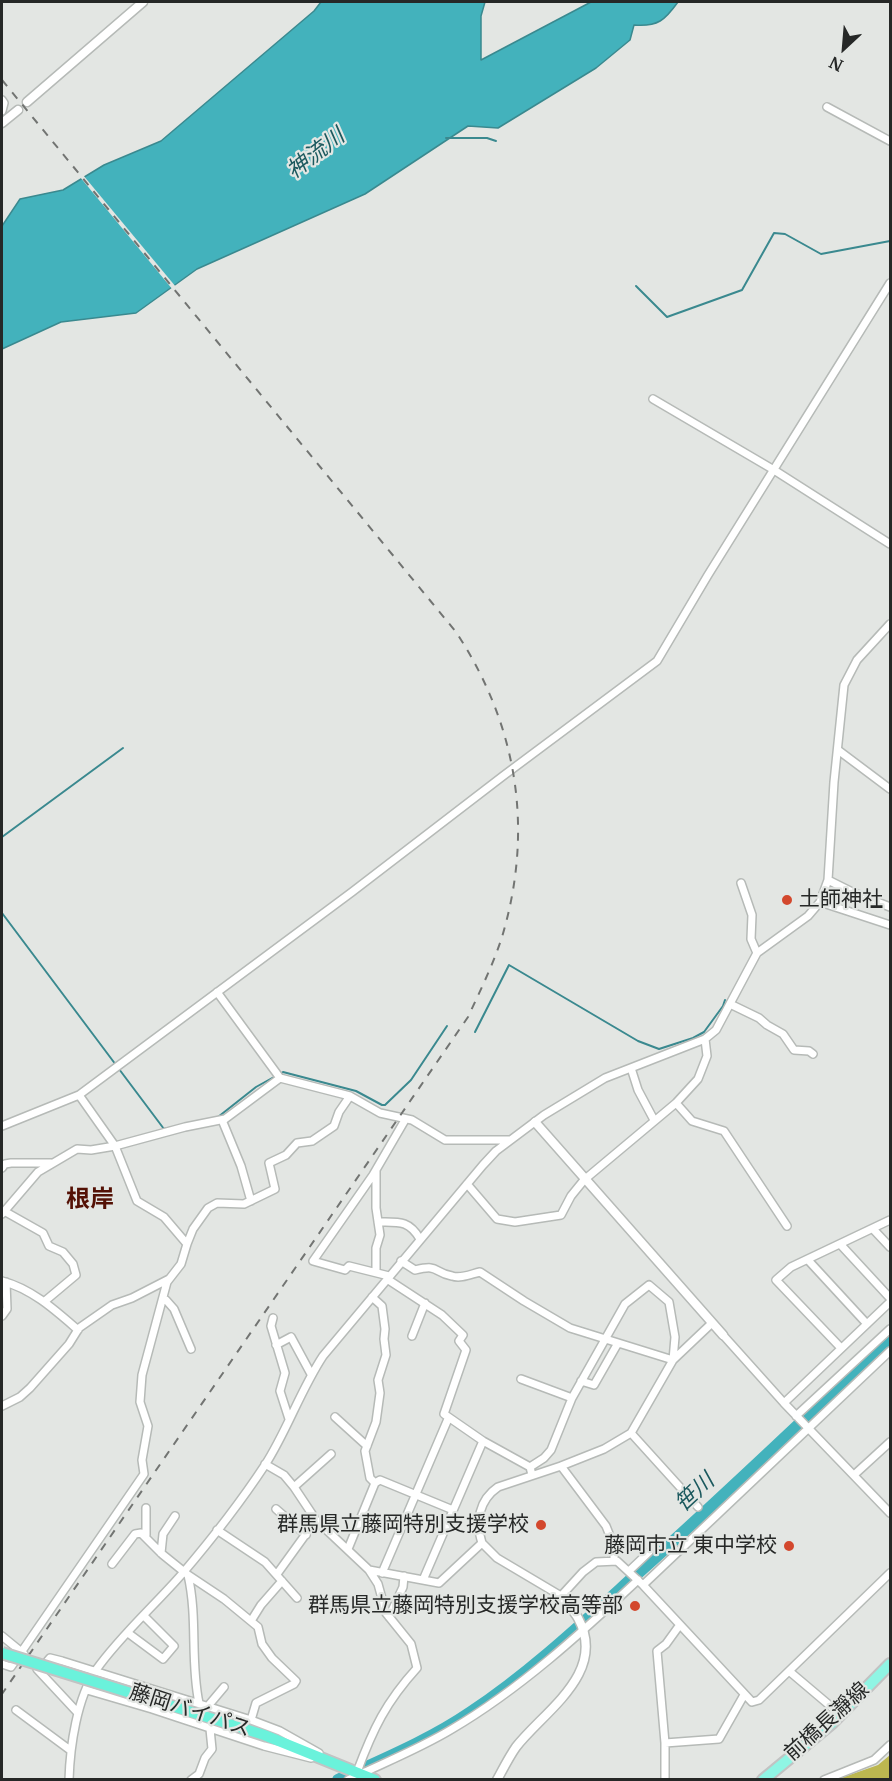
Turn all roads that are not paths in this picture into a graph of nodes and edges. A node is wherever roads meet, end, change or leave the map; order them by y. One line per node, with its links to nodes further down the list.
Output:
1 (142, 2): 3 (street)
2 (2, 100): 6 (street)
3 (27, 102)
4 (827, 107): 8 (street)
5 (18, 110): 7 (street)
6 (2, 111)
7 (2, 123)
8 (891, 141)
9 (891, 283): 11 (street)
10 (653, 399): 11 (street)
11 (774, 470): 12 (street); 22 (street)
12 (891, 544)
13 (891, 624): 14 (street)
14 (838, 750): 15 (street); 16 (street)
15 (891, 789)
16 (828, 880): 18 (street); 19 (street)
17 (741, 883): 21 (street)
18 (820, 902): 20 (street); 21 (street)
19 (891, 907)
20 (891, 926)
21 (757, 953): 23 (street)
22 (217, 992): 27 (street); 28 (street)
23 (730, 1004): 24 (street); 25 (street)
24 (705, 1039): 26 (street); 30 (street)
25 (813, 1054)
26 (631, 1068): 33 (street); 34 (street)
27 (280, 1078): 29 (street); 31 (street)
28 (79, 1095): 35 (street); 37 (street)
29 (350, 1096): 32 (street); 43 (street)
30 (676, 1103): 33 (street); 47 (street)
31 (222, 1120): 37 (street); 43 (street)
32 (405, 1120): 36 (street); 40 (street)
33 (654, 1120): 41 (street)
34 (535, 1122): 36 (street); 41 (street)
35 (2, 1126)
36 (510, 1140): 42 (street)
37 (115, 1146): 38 (street); 50 (street)
38 (52, 1163): 39 (street); 44 (street)
39 (2, 1168)
40 (376, 1170): 46 (street); 55 (street)
41 (584, 1180): 42 (street); 66 (street)
42 (467, 1184): 49 (street)
43 (251, 1201): 50 (street)
44 (3, 1210): 61 (street)
45 (891, 1220): 48 (street)
46 (378, 1222): 49 (street); 55 (street)
47 (787, 1226)
48 (873, 1229): 51 (street); 52 (street)
49 (420, 1239): 54 (street)
50 (187, 1244): 57 (street)
51 (840, 1244): 53 (street); 60 (street)
52 (891, 1247)
53 (808, 1260): 67 (street); 75 (street)
54 (401, 1261): 56 (street); 72 (street)
55 (375, 1272): 56 (street)
56 (388, 1277): 59 (street); 63 (street)
57 (169, 1279): 62 (street); 69 (street)
58 (4, 1281): 61 (street); 64 (street)
59 (372, 1297): 79 (street); 93 (street)
60 (891, 1300): 67 (street)
61 (45, 1301): 69 (street)
62 (162, 1301): 76 (street); 137 (street)
63 (425, 1303): 71 (street); 88 (street)
64 (2, 1316)
65 (273, 1318): 74 (street)
66 (712, 1323): 70 (street); 78 (street)
67 (867, 1324): 75 (street)
68 (891, 1329): 85 (street)
69 (78, 1330): 84 (street)
70 (723, 1335): 83 (street)
71 (412, 1336)
72 (605, 1338): 73 (street); 78 (street); 81 (street)
73 (618, 1343): 78 (street); 81 (street)
74 (276, 1345): 79 (street); 87 (street)
75 (842, 1348): 83 (street)
76 (191, 1349)
77 (891, 1351): 89 (street)
78 (673, 1360): 90 (street)
79 (310, 1374): 87 (street)
80 (521, 1378): 82 (street)
81 (581, 1381): 82 (street)
82 (572, 1398): 97 (street)
83 (784, 1403): 85 (street)
84 (2, 1406)
85 (797, 1417): 89 (street)
86 (335, 1418): 93 (street)
87 (289, 1419): 95 (street)
88 (448, 1419): 91 (street); 102 (street)
89 (806, 1426): 99 (street); 127 (street)
90 (631, 1433): 96 (street); 103 (street)
91 (483, 1441): 97 (street); 106 (street)
92 (891, 1442): 99 (street)
93 (367, 1446): 100 (street)
94 (331, 1454): 101 (street)
95 (266, 1464): 101 (street); 110 (street)
96 (561, 1466): 98 (street); 117 (street)
97 (530, 1467): 98 (street)
98 (532, 1475): 113 (street)
99 (854, 1475): 107 (street)
100 (375, 1483): 102 (street); 114 (street)
101 (294, 1487): 109 (street)
102 (417, 1495): 106 (street); 123 (street)
103 (698, 1507)
104 (146, 1508): 111 (street)
105 (276, 1509): 112 (street)
106 (453, 1510): 126 (street)
107 (891, 1513)
108 (175, 1516): 116 (street)
109 (316, 1520): 112 (street); 114 (street)
110 (217, 1530): 121 (street); 125 (street)
111 (146, 1535): 116 (street); 118 (street)
112 (306, 1535): 125 (street)
113 (482, 1543): 126 (street); 128 (street)
114 (348, 1549): 119 (street)
115 (649, 1552): 120 (street)
116 (161, 1553): 121 (street)
117 (614, 1561): 120 (street); 128 (street)
118 (112, 1564)
119 (369, 1570): 123 (street); 131 (street)
120 (629, 1571): 127 (street)
121 (187, 1573): 130 (street); 132 (street); 147 (street)
122 (891, 1573): 143 (street)
123 (382, 1574): 124 (street)
124 (404, 1576): 126 (street); 131 (street)
125 (279, 1577): 129 (street); 132 (street)
126 (423, 1580)
127 (640, 1582): 133 (street); 134 (street)
128 (561, 1596): 134 (street)
129 (297, 1598)
130 (144, 1616): 135 (street); 135 (street)
131 (389, 1617): 158 (street)
132 (251, 1621): 152 (street)
133 (679, 1626): 146 (street); 154 (street)
134 (582, 1628): 158 (street); 162 (street)
135 (128, 1633): 142 (street)
136 (2, 1636): 137 (street)
137 (21, 1651): 139 (street); 141 (street)
138 (2, 1653): 157 (highway, 藤岡バイパス, bridge)
139 (2, 1664)
140 (891, 1664): 151 (main road, 前橋長瀞線)
141 (39, 1671): 142 (street); 150 (street)
142 (95, 1671): 145 (street); 147 (street)
143 (789, 1671): 146 (street); 151 (street)
144 (224, 1687): 148 (street)
145 (87, 1690): 150 (street); 153 (street)
146 (744, 1695): 154 (street)
147 (199, 1703): 148 (street)
148 (208, 1706): 152 (street)
149 (16, 1710): 156 (street)
150 (78, 1713): 156 (street)
151 (841, 1714): 164 (main road, 前橋長瀞線)
152 (251, 1720): 157 (street)
153 (210, 1729): 157 (street); 160 (street)
154 (665, 1743): 163 (street)
155 (891, 1745): 165 (street)
156 (70, 1750): 159 (street)
157 (340, 1764): 158 (highway, 藤岡バイパス)
158 (355, 1775): 161 (highway, 藤岡バイパス)
159 (69, 1779)
160 (191, 1779)
161 (375, 1779)
162 (497, 1779)
163 (665, 1779)
164 (763, 1779)
165 (824, 1779)

